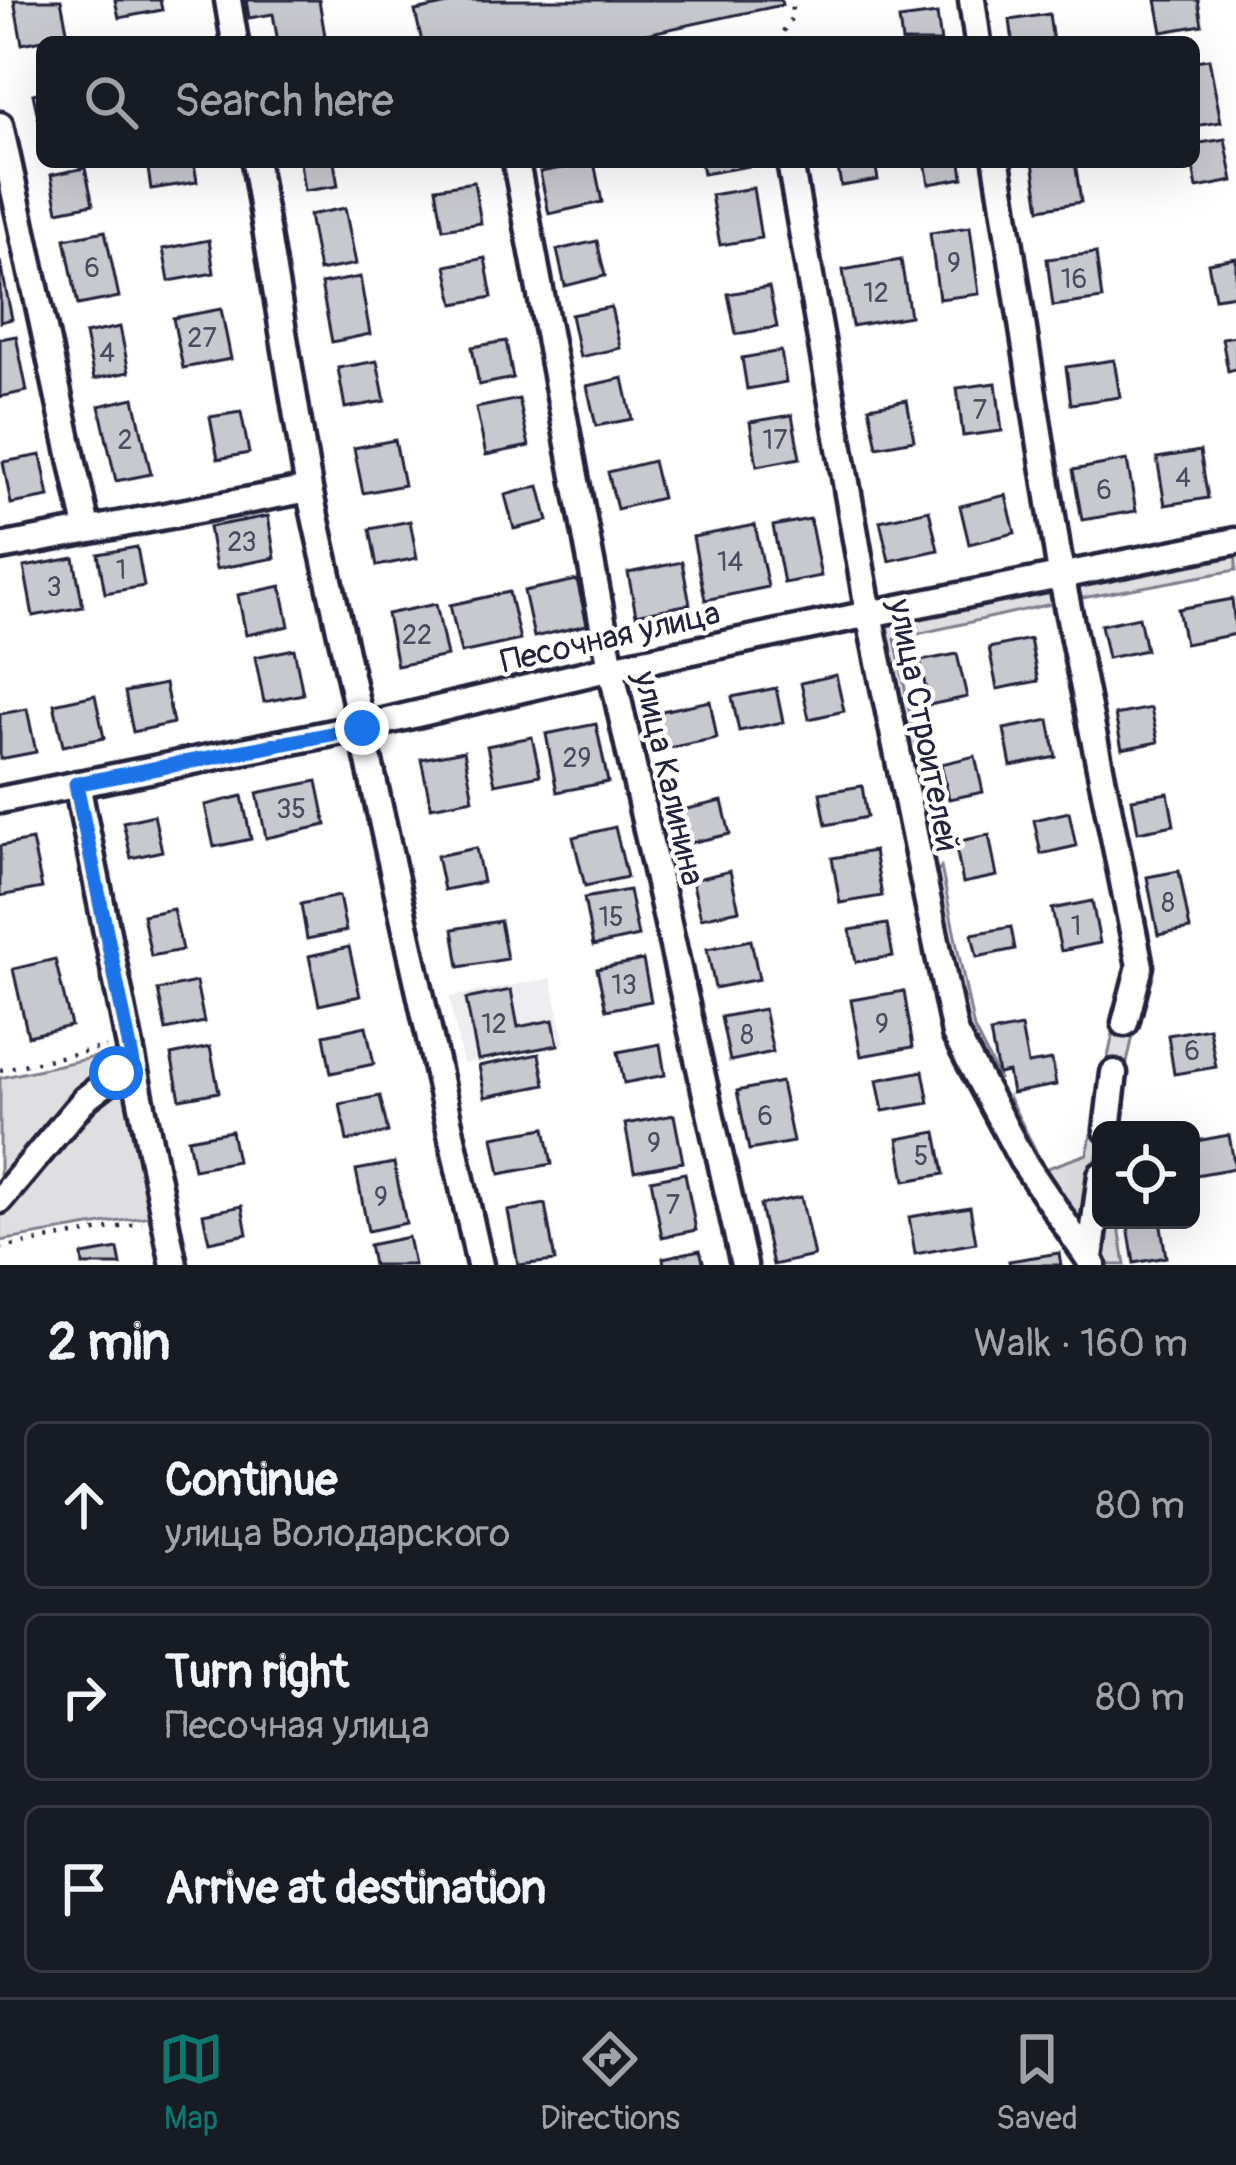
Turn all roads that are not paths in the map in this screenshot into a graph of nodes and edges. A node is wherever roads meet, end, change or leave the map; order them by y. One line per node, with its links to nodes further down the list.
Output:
1 (228, 0): 3 (street)
2 (972, 0): 4 (street)
3 (234, 36)
4 (977, 36)
5 (0, 124): 11 (street)
6 (256, 168): 10 (street)
7 (518, 168): 16 (street, улица Калинина)
8 (791, 168): 15 (street, улица Строителей)
9 (998, 168): 14 (street)
10 (309, 489): 11 (street); 17 (street)
11 (87, 528): 13 (street)
12 (1236, 541): 14 (street, Песочная улица)
13 (0, 547)
14 (1061, 574): 15 (street, Песочная улица); 20 (street)
15 (868, 614): 16 (street, Песочная улица); 26 (street, улица Строителей)
16 (611, 668): 17 (street, Песочная улица); 29 (street, улица Калинина)
17 (362, 728): 18 (street, Песочная улица); 28 (street)
18 (76, 784): 19 (street, Песочная улица); 21 (street)
19 (0, 800)
20 (1125, 1023)
21 (130, 1052): 24 (street); 27 (street)
22 (1114, 1072): 23 (street)
23 (1108, 1121)
24 (0, 1200)
25 (1095, 1229): 26 (street)
26 (1091, 1262)
27 (174, 1265)
28 (480, 1265)
29 (744, 1265)

